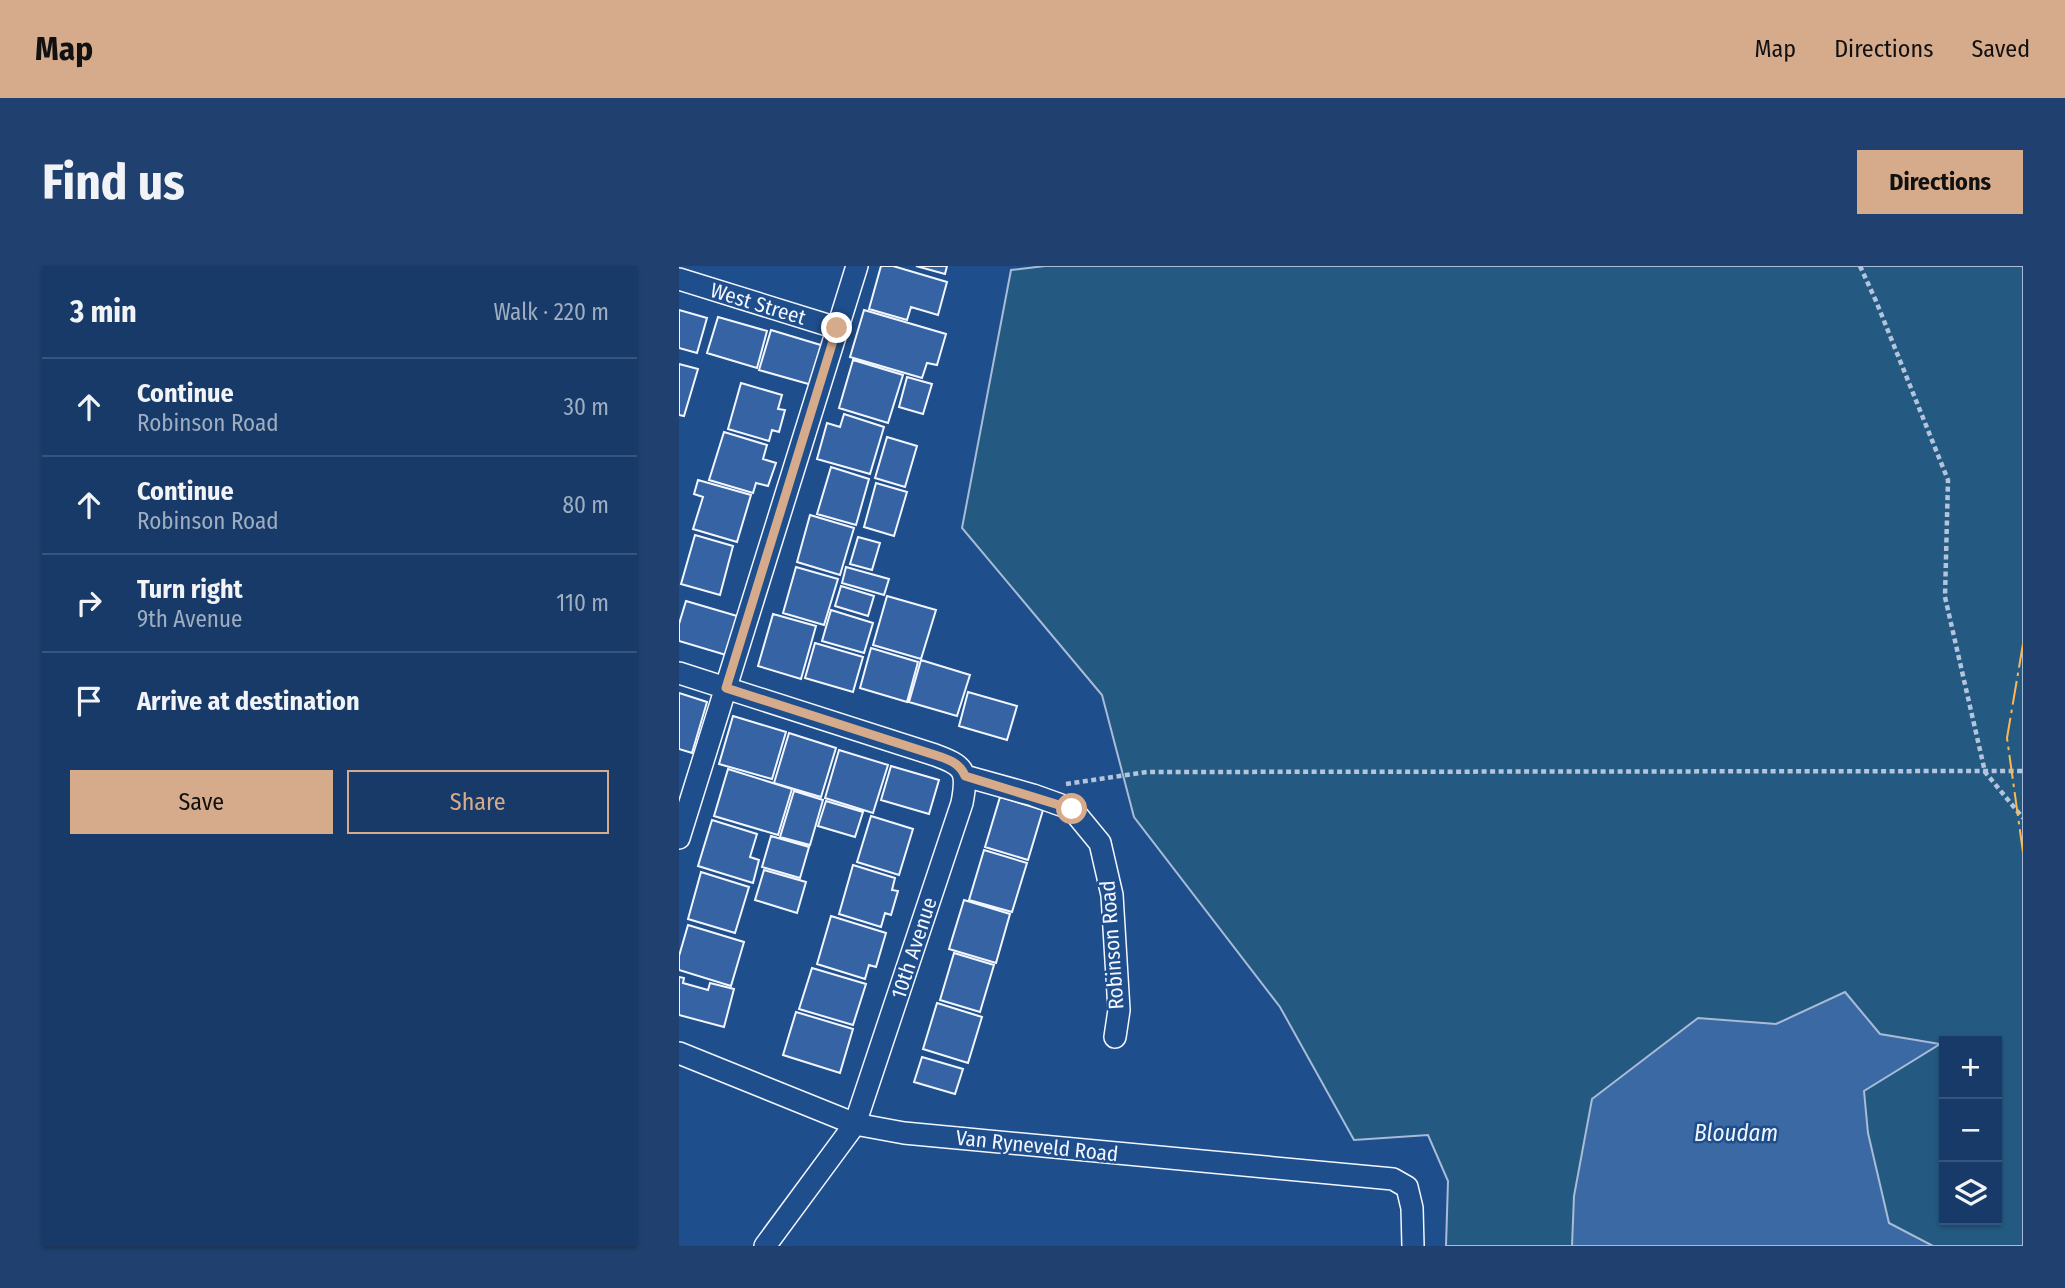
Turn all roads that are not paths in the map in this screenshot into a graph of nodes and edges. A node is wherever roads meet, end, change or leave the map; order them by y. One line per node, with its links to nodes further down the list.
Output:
1 (857, 266): 3 (street)
2 (679, 279): 3 (street, West Street)
3 (837, 328): 5 (street)
4 (679, 673): 5 (street, Robinson Road)
5 (726, 688): 6 (street, Robinson Road); 7 (street)
6 (964, 774): 8 (street, Robinson Road); 10 (street, 10th Avenue)
7 (679, 838)
8 (1115, 1037)
9 (679, 1054): 10 (street, Van Ryneveld Road)
10 (855, 1124): 11 (street, 10th Avenue); 12 (street, Van Ryneveld Road)
11 (765, 1246)
12 (1413, 1246)

